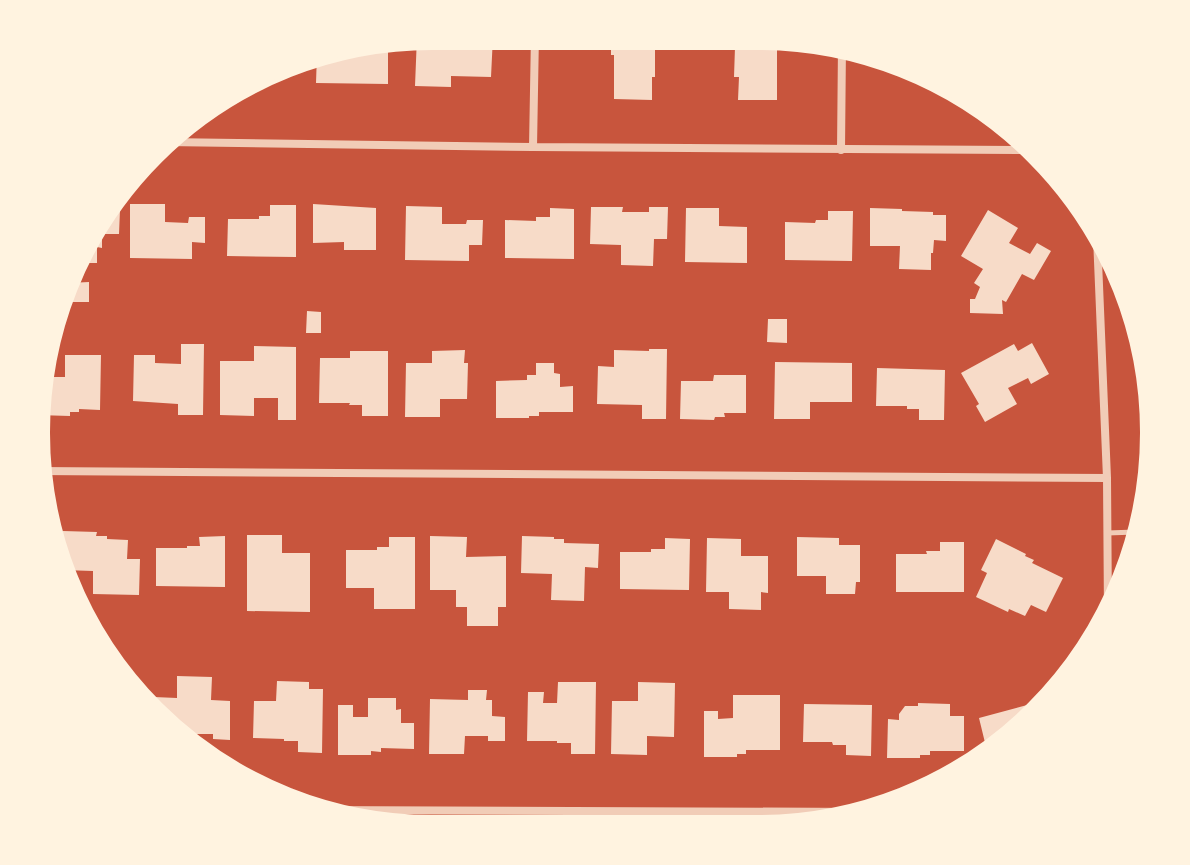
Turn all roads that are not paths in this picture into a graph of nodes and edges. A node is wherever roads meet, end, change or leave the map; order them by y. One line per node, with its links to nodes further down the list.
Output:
1 (535, 48): 4 (street)
2 (842, 57): 5 (street)
3 (180, 142): 4 (street)
4 (533, 147): 5 (street)
5 (841, 150): 6 (street)
6 (1018, 150)
7 (1098, 254): 9 (street)
8 (50, 471): 9 (street)
9 (1107, 478): 11 (street)
10 (1129, 532): 11 (lane)
11 (1107, 533): 12 (street)
12 (1108, 591)
13 (358, 810): 14 (street)
14 (822, 812)

